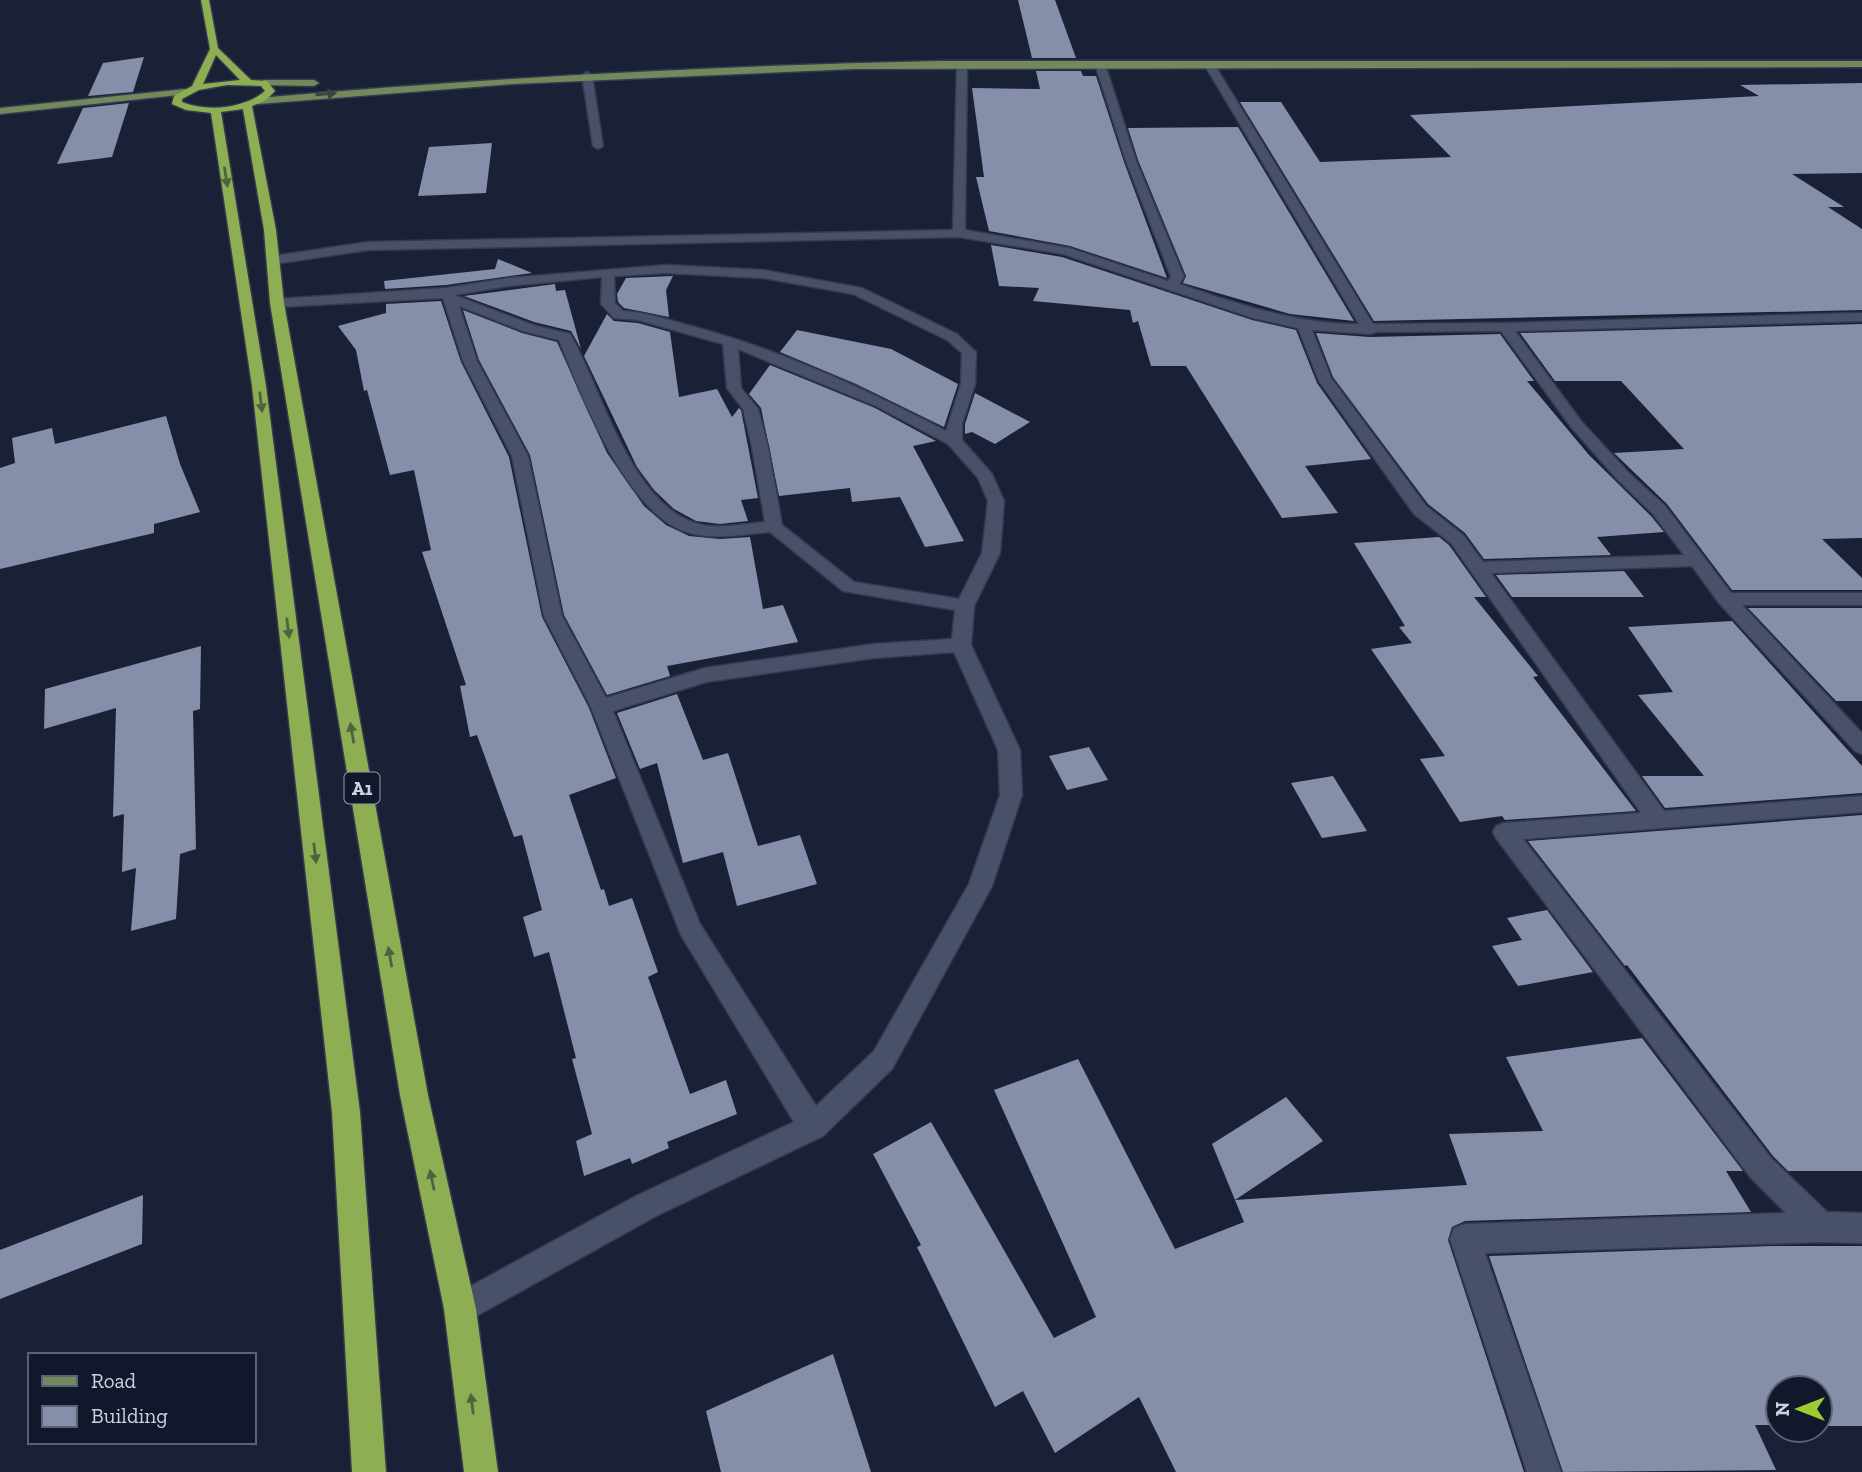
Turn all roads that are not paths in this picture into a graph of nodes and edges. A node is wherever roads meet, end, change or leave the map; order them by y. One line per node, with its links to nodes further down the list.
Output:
1 (205, 0): 2 (highway)
2 (214, 49): 9 (highway); 13 (highway)
3 (1862, 55): 10 (main road)
4 (961, 64): 5 (main road); 8 (main road); 21 (street)
5 (1100, 64): 6 (main road); 24 (street)
6 (1209, 64): 7 (main road); 30 (street)
7 (1862, 64)
8 (587, 75): 15 (main road, one-way to 8); 20 (street)
9 (247, 81): 11 (highway); 13 (highway)
10 (358, 81)
11 (264, 83): 12 (main road); 15 (highway)
12 (319, 83)
13 (196, 88): 14 (highway)
14 (185, 92): 16 (highway); 18 (main road)
15 (252, 102): 17 (highway); 22 (highway, A1)
16 (177, 104): 17 (highway); 19 (main road)
17 (215, 109): 33 (highway, A1, one-way to 33)
18 (0, 111)
19 (0, 120)
20 (598, 146)
21 (959, 233): 22 (street); 24 (street)
22 (274, 260): 26 (highway, A1)
23 (608, 274): 25 (street); 31 (street); 32 (street)
24 (1171, 286): 28 (street)
25 (448, 295): 26 (street); 34 (street); 41 (street)
26 (276, 303): 33 (highway, A1)
27 (1862, 317): 29 (street)
28 (1303, 324): 30 (street); 36 (street)
29 (1505, 327): 30 (street); 35 (street)
30 (1370, 330)
31 (730, 343): 32 (street); 34 (street)
32 (954, 441): 39 (street)
33 (286, 457): 48 (highway, A1, one-way to 33); 49 (highway, A1, one-way to 49)
34 (774, 527): 39 (street)
35 (1697, 560): 36 (street); 38 (street)
36 (1479, 568): 44 (street)
37 (1862, 598): 38 (street)
38 (1726, 599): 42 (street)
39 (965, 606): 40 (street)
40 (961, 645): 41 (street); 45 (street)
41 (601, 707): 45 (street)
42 (1862, 746)
43 (1862, 804): 44 (street)
44 (1658, 820): 46 (street)
45 (813, 1127): 48 (street)
46 (1821, 1227): 47 (street); 51 (street)
47 (1862, 1228)
48 (460, 1309): 50 (highway, A1, one-way to 48)
49 (369, 1472)
50 (481, 1472)
51 (1544, 1472)

